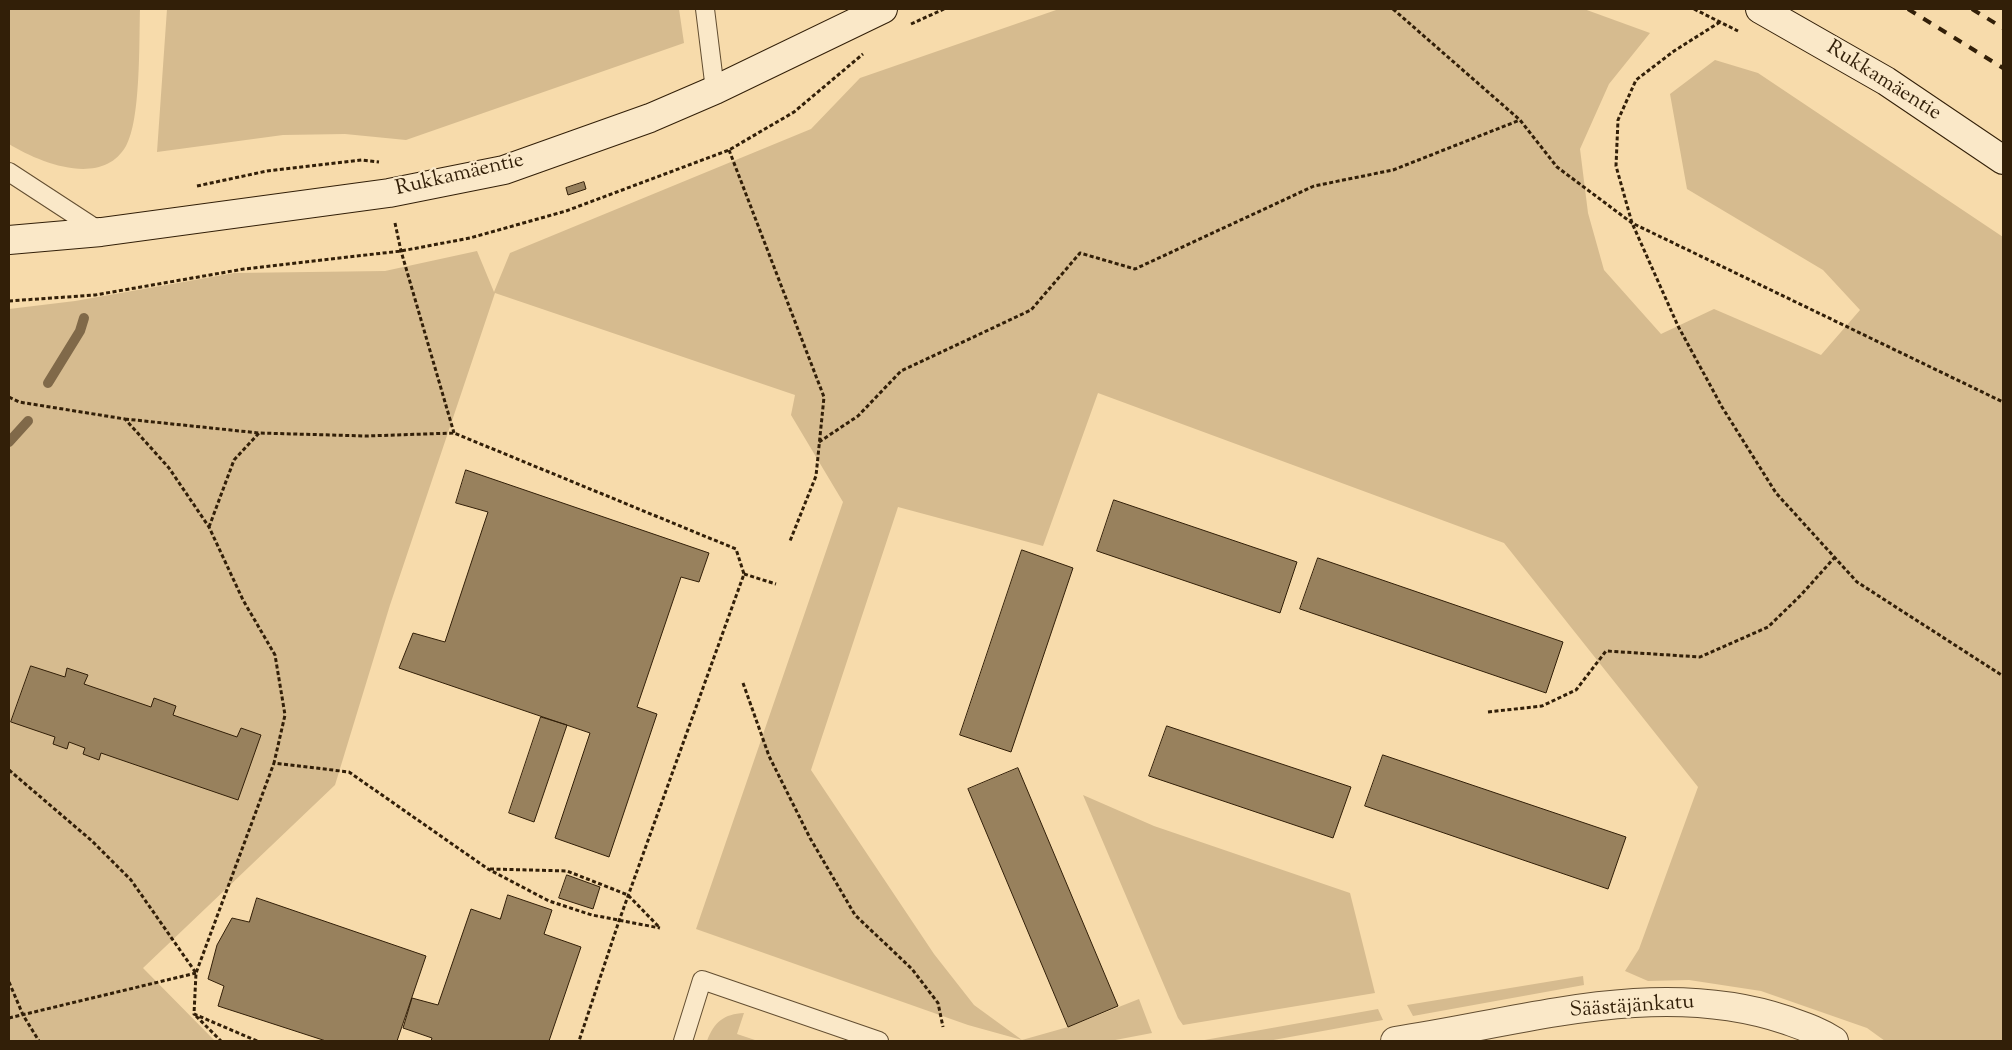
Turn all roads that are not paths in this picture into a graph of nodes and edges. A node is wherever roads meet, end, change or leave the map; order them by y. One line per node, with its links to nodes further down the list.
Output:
1 (705, 9): 4 (lane)
2 (883, 9): 4 (main road, Rukkamäentie)
3 (1760, 9): 5 (main road, Rukkamäentie)
4 (715, 90): 7 (main road, Rukkamäentie)
5 (2003, 160)
6 (9, 172): 7 (lane)
7 (101, 232): 8 (main road, Rukkamäentie)
8 (9, 240)
9 (683, 1041): 10 (lane)
10 (879, 1041)
11 (1395, 1041): 12 (main road, Säästäjänkatu)
12 (1834, 1041)

